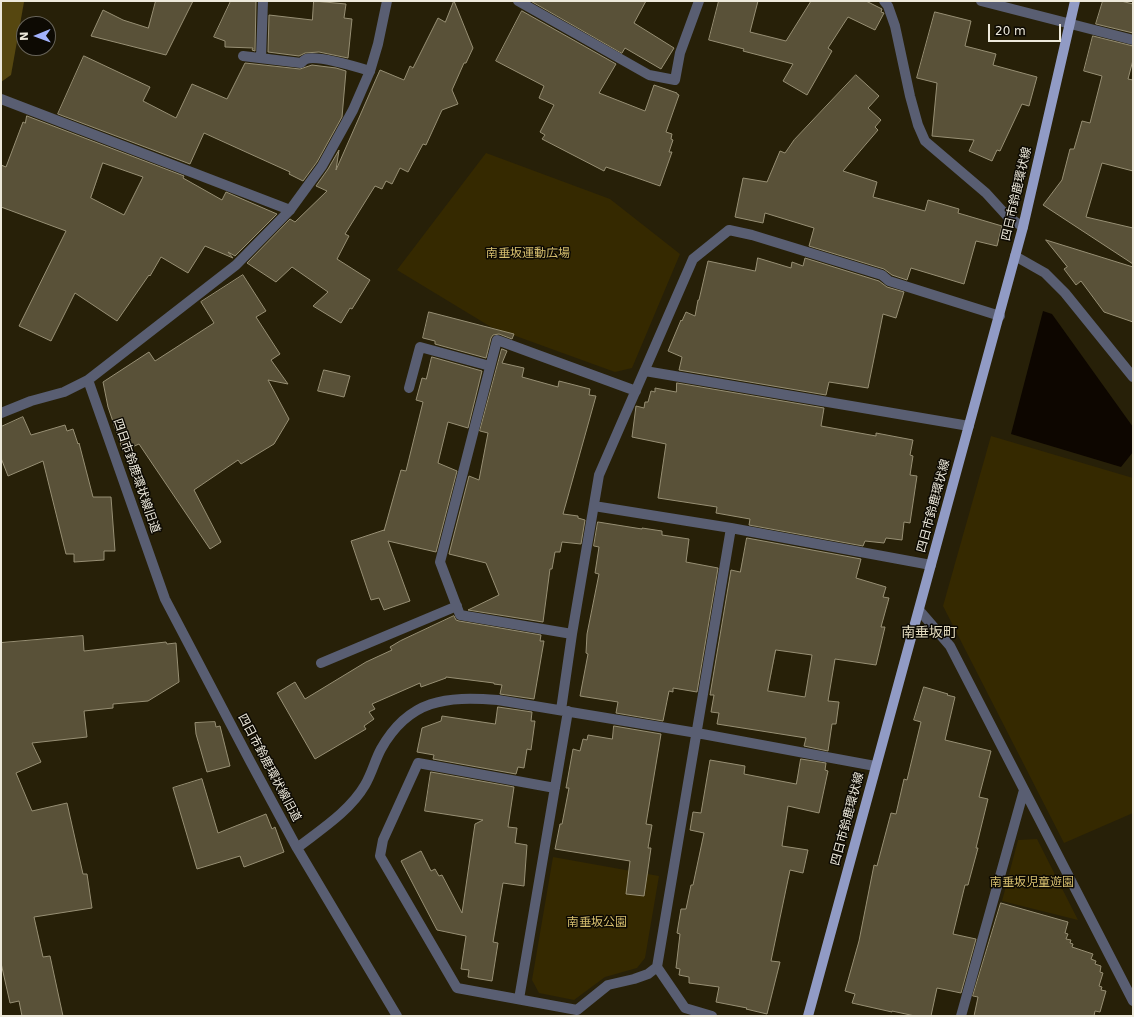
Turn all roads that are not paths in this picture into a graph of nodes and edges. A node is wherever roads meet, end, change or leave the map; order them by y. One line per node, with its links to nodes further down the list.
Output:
1 (264, 1): 11 (street)
2 (387, 1): 12 (street)
3 (518, 1): 4 (street)
4 (700, 1)
5 (884, 1): 15 (street)
6 (981, 1): 8 (street)
7 (1075, 1): 8 (main road, 四日市鈴鹿環状線)
8 (1069, 24): 9 (street); 15 (main road, 四日市鈴鹿環状線)
9 (1133, 40)
10 (243, 56): 11 (street)
11 (261, 58): 12 (street)
12 (370, 71): 14 (street)
13 (1, 98): 14 (street)
14 (290, 210): 21 (street)
15 (1023, 227): 16 (main road, 四日市鈴鹿環状線)
16 (1016, 256): 17 (main road, 四日市鈴鹿環状線); 20 (street)
17 (1000, 316): 19 (street); 25 (main road, 四日市鈴鹿環状線)
18 (490, 366): 22 (street); 23 (street); 29 (street)
19 (645, 371): 23 (street); 25 (street)
20 (1133, 377)
21 (88, 380): 24 (street); 38 (street, 四日市鈴鹿環状線旧道)
22 (409, 388)
23 (636, 391): 26 (street)
24 (1, 413)
25 (969, 426): 28 (main road, 四日市鈴鹿環状線)
26 (594, 506): 27 (street); 31 (street)
27 (731, 528): 28 (street); 34 (street)
28 (931, 564): 30 (main road, 四日市鈴鹿環状線)
29 (457, 606): 31 (street); 32 (street)
30 (919, 610): 35 (main road, 四日市鈴鹿環状線); 37 (street)
31 (572, 634): 33 (street)
32 (321, 663)
33 (565, 710): 34 (street); 36 (street); 38 (street)
34 (697, 733): 35 (street); 39 (street)
35 (875, 766): 44 (main road, 四日市鈴鹿環状線)
36 (555, 788): 40 (street); 40 (street)
37 (1024, 790): 41 (street); 45 (street)
38 (297, 848): 42 (street, 四日市鈴鹿環状線旧道)
39 (657, 967): 40 (street); 43 (street)
40 (519, 999)
41 (1133, 1001)
42 (397, 1016)
43 (712, 1016)
44 (808, 1016)
45 (961, 1016)

